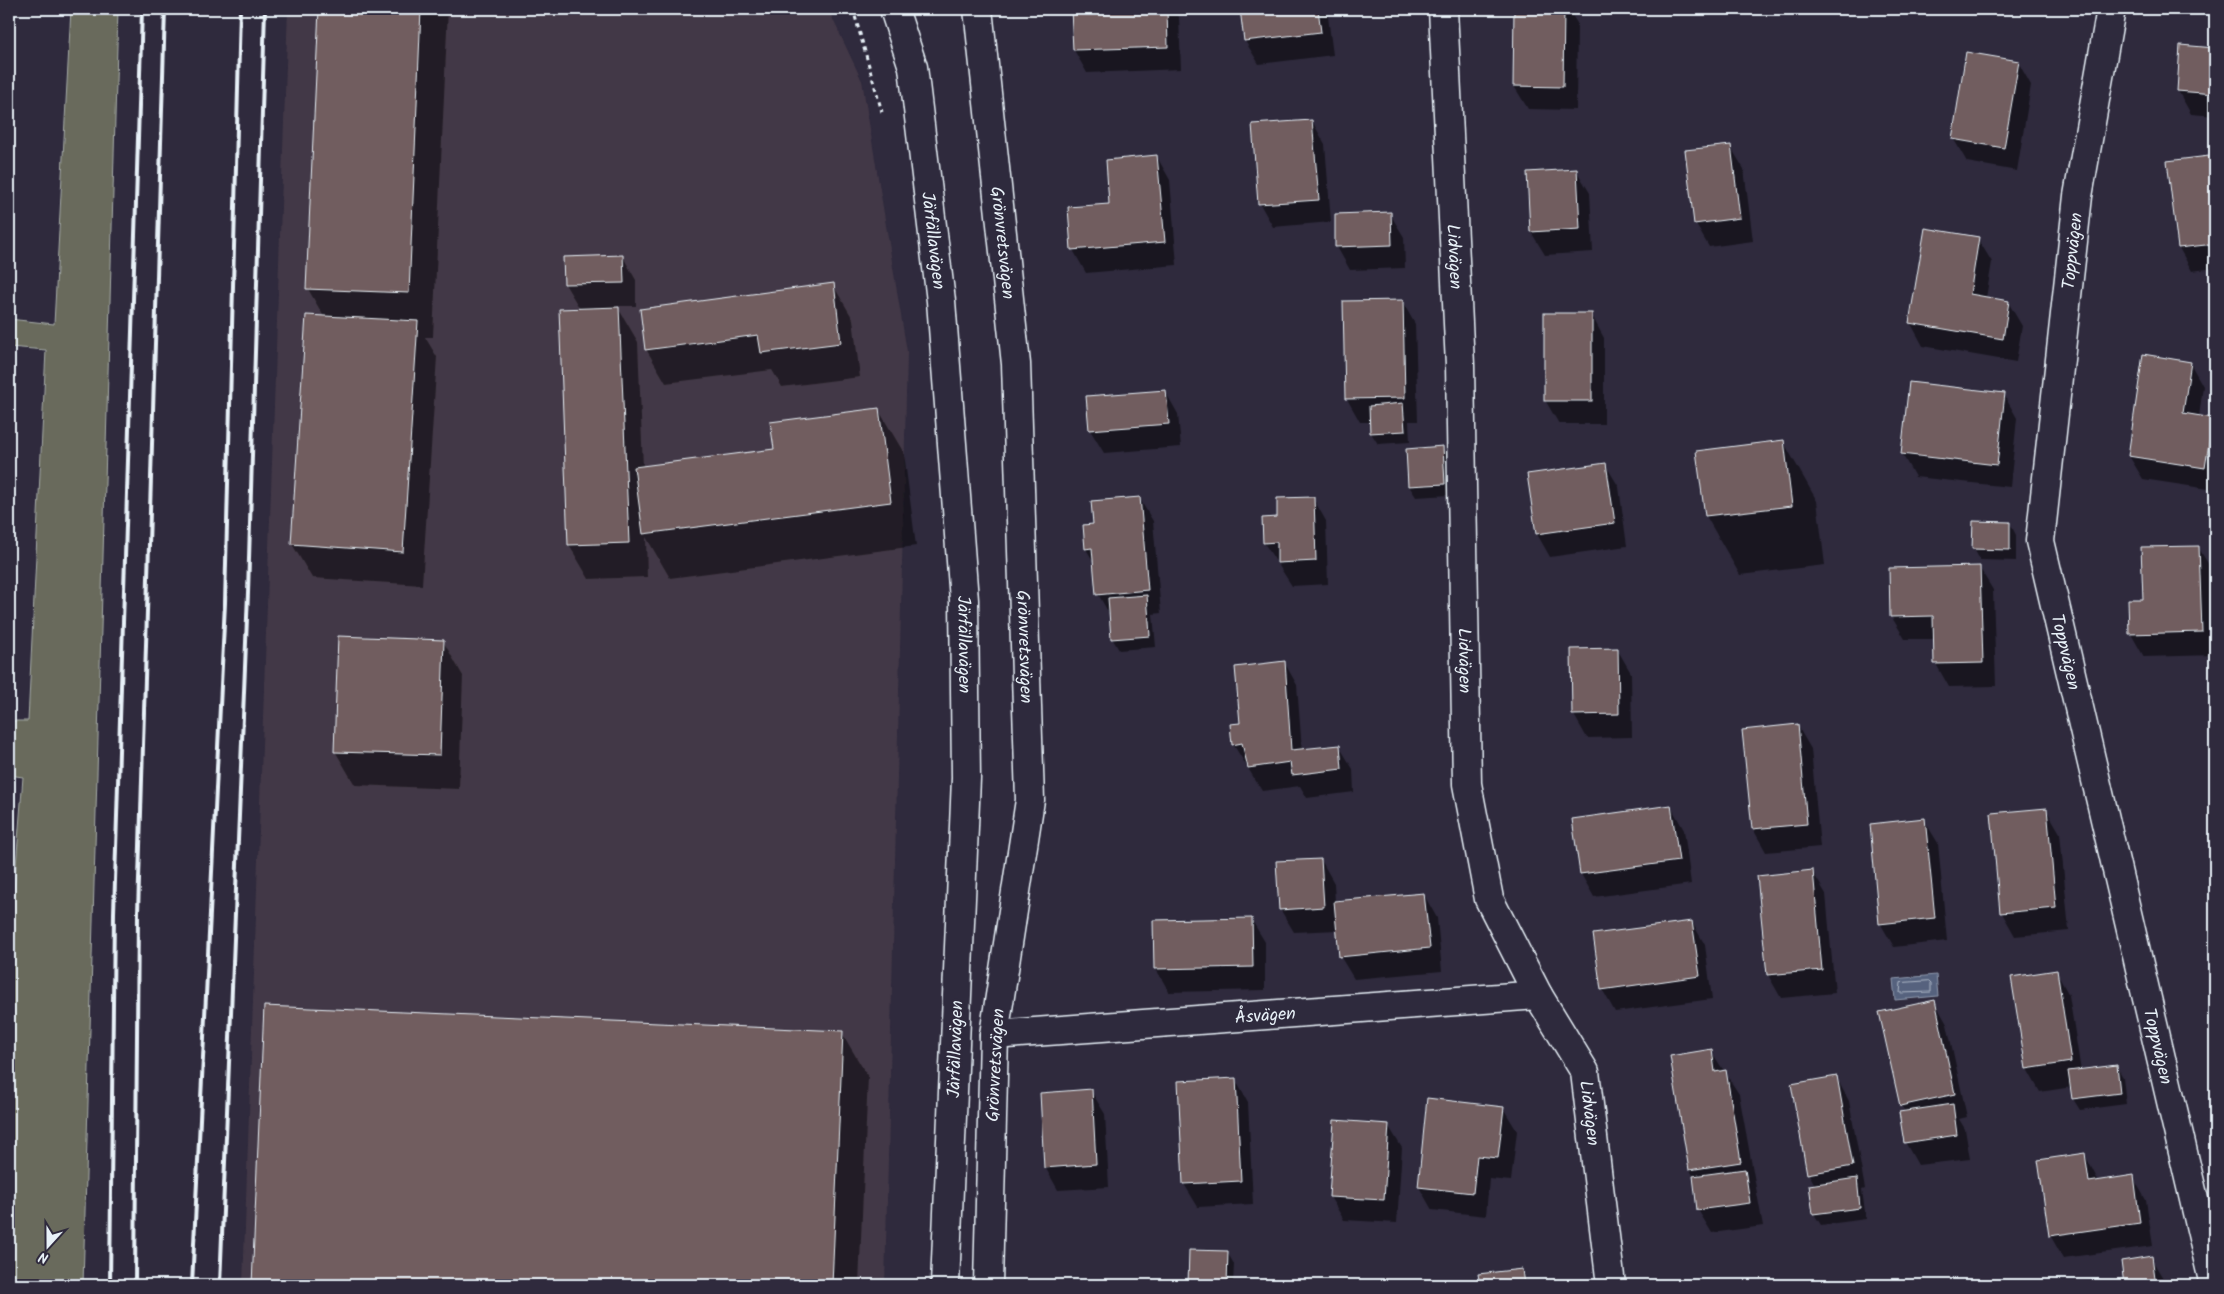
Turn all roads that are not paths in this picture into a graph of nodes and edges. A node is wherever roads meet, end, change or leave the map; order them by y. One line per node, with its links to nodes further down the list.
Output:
1 (894, 9): 8 (street, Järfällavägen)
2 (978, 9): 6 (street, Grönvretsvägen)
3 (1442, 9): 5 (street, Lidvägen)
4 (2111, 9): 7 (street, Toppvägen)
5 (1538, 995): 6 (street, Åsvägen); 10 (street, Lidvägen)
6 (994, 1036): 9 (street, Grönvretsvägen)
7 (2215, 1284)
8 (945, 1285)
9 (988, 1285)
10 (1611, 1285)

